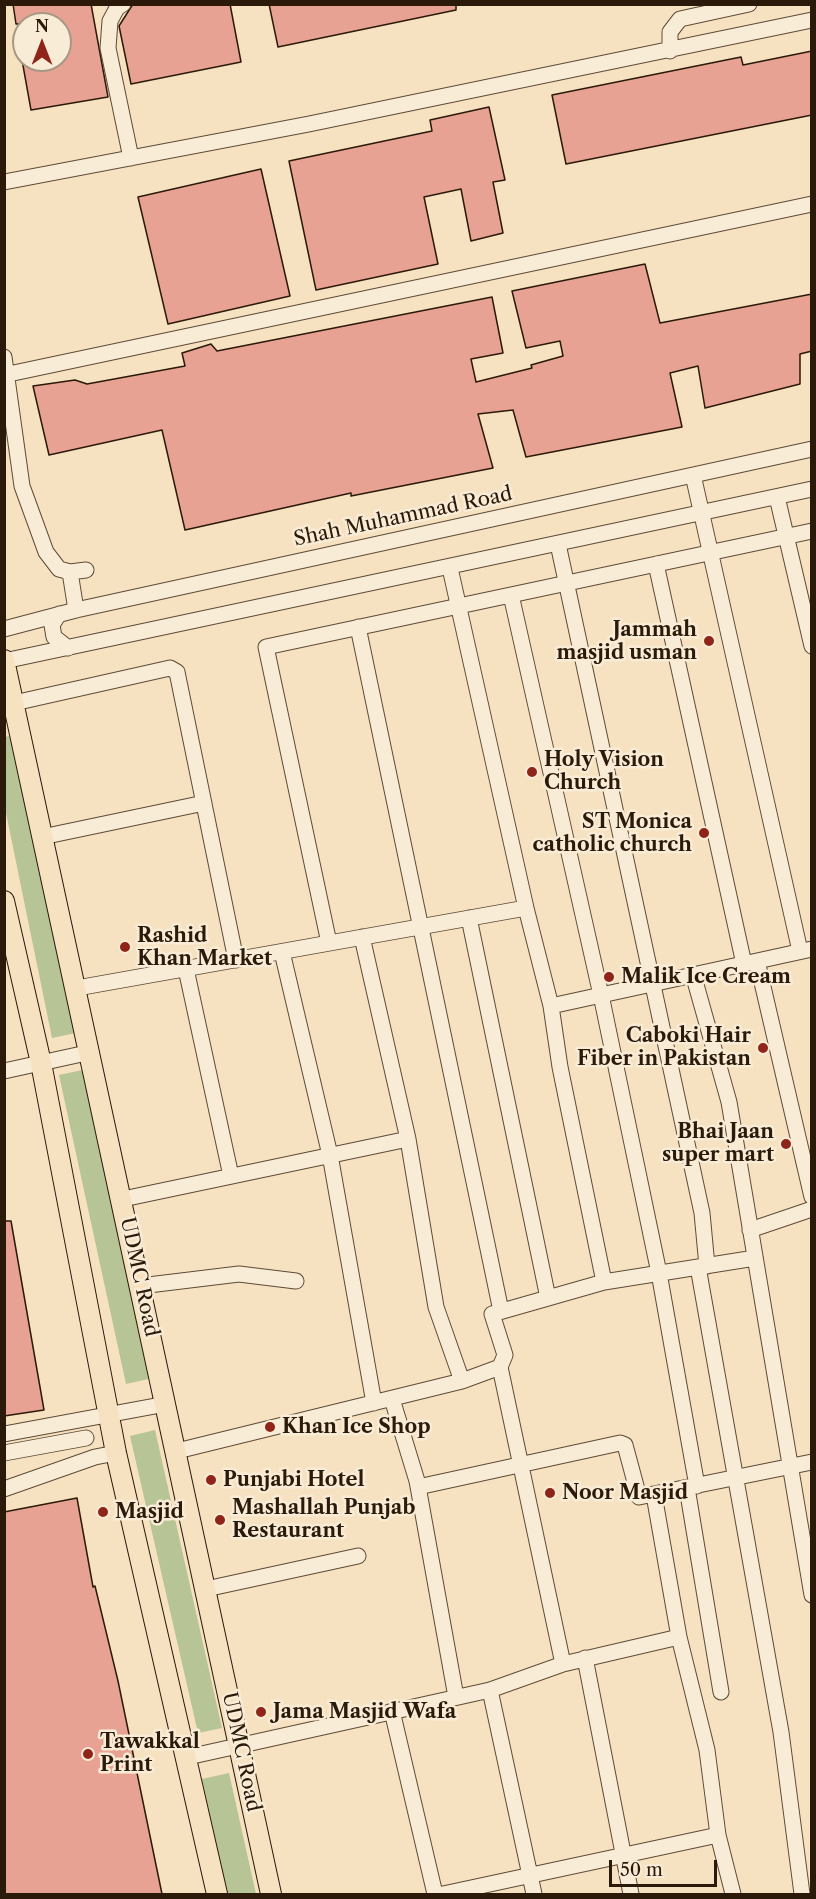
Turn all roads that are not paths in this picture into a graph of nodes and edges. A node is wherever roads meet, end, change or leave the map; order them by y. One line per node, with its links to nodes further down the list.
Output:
1 (123, 4): 5 (street)
2 (749, 4): 4 (street)
3 (812, 20): 4 (street)
4 (670, 51): 5 (street)
5 (131, 158): 6 (street)
6 (4, 182)
7 (812, 204): 9 (street)
8 (4, 357): 9 (street)
9 (6, 375): 22 (street)
10 (812, 449): 11 (street, Shah Muhammad Road)
11 (693, 475): 14 (street); 27 (street, Shah Muhammad Road)
12 (812, 489): 13 (street)
13 (777, 496): 14 (street); 16 (street)
14 (702, 513): 17 (street); 18 (street)
15 (812, 531): 16 (street)
16 (786, 536): 18 (street); 24 (street)
17 (558, 544): 20 (street); 23 (street)
18 (712, 552): 19 (street); 44 (street)
19 (656, 564): 23 (street); 47 (street)
20 (450, 568): 26 (street); 33 (street)
21 (86, 570): 22 (street)
22 (70, 572): 27 (street)
23 (567, 583): 25 (street); 50 (street)
24 (805, 584): 29 (street)
25 (511, 594): 26 (street); 52 (street)
26 (457, 606): 30 (street); 39 (street)
27 (76, 610): 28 (street, Shah Muhammad Road)
28 (59, 614): 31 (street, Shah Muhammad Road); 33 (street)
29 (809, 622): 32 (street)
30 (358, 627): 41 (street); 43 (street)
31 (4, 629)
32 (812, 646)
33 (68, 648): 34 (street)
34 (5, 661): 35 (main road, UDMC Road)
35 (14, 703): 36 (street); 37 (main road, UDMC Road)
36 (204, 803): 37 (street); 46 (street)
37 (42, 837): 51 (main road, UDMC Road)
38 (4, 901): 55 (main road)
39 (526, 908): 40 (street); 53 (street)
40 (469, 918): 41 (street); 70 (street)
41 (422, 927): 42 (street); 71 (street)
42 (362, 937): 43 (street); 57 (street)
43 (329, 943): 45 (street)
44 (808, 951): 47 (street)
45 (282, 952): 46 (street); 58 (street)
46 (236, 960): 48 (street)
47 (750, 962): 49 (street); 60 (street)
48 (186, 969): 51 (street); 59 (street)
49 (693, 974): 50 (street); 63 (street)
50 (654, 983): 52 (street); 65 (street)
51 (77, 988): 54 (main road, UDMC Road)
52 (601, 995): 53 (street); 66 (street)
53 (550, 1006): 68 (street)
54 (91, 1053): 55 (street); 61 (main road, UDMC Road)
55 (41, 1063): 56 (street); 77 (main road)
56 (4, 1071)
57 (408, 1139): 58 (street); 73 (street)
58 (330, 1155): 59 (street); 75 (street)
59 (231, 1176): 61 (street)
60 (812, 1197)
61 (123, 1199): 69 (main road, UDMC Road)
62 (812, 1209): 63 (street)
63 (750, 1230): 64 (street)
64 (755, 1258): 65 (street); 85 (street)
65 (703, 1266): 66 (street); 86 (street)
66 (659, 1273): 68 (street); 88 (street)
67 (297, 1281): 69 (street)
68 (604, 1282): 70 (street)
69 (140, 1286): 76 (main road, UDMC Road)
70 (548, 1298): 71 (street)
71 (501, 1311): 72 (street)
72 (500, 1367): 73 (street); 84 (street)
73 (462, 1381): 74 (street)
74 (392, 1399): 75 (street); 87 (street)
75 (374, 1403): 80 (street)
76 (166, 1404): 77 (street); 80 (main road, UDMC Road)
77 (109, 1415): 78 (street); 82 (main road)
78 (7, 1434): 81 (street)
79 (86, 1438): 81 (street)
80 (177, 1451): 92 (main road, UDMC Road)
81 (8, 1453)
82 (116, 1453): 89 (street); 102 (main road)
83 (812, 1462): 85 (street)
84 (519, 1466): 87 (street); 90 (street); 96 (street)
85 (790, 1467): 86 (street); 93 (street)
86 (737, 1478): 88 (street); 113 (street)
87 (418, 1487): 99 (street)
88 (692, 1487): 90 (street); 98 (street)
89 (4, 1489)
90 (654, 1495): 94 (street)
91 (358, 1556): 92 (street)
92 (206, 1589): 101 (main road, UDMC Road)
93 (812, 1595)
94 (680, 1637): 95 (street); 103 (street)
95 (585, 1658): 96 (street); 104 (street)
96 (563, 1664): 97 (street)
97 (490, 1690): 99 (street); 105 (street)
98 (721, 1692)
99 (456, 1697): 100 (street)
100 (392, 1711): 101 (street); 108 (street)
101 (239, 1745): 102 (street); 107 (main road, UDMC Road)
102 (188, 1756): 106 (main road)
103 (718, 1835): 104 (street); 112 (street)
104 (622, 1856): 105 (street); 111 (street)
105 (530, 1876): 109 (street); 110 (street)
106 (218, 1894)
107 (271, 1894)
108 (435, 1894)
109 (444, 1894)
110 (534, 1894)
111 (630, 1894)
112 (733, 1894)
113 (802, 1894)

